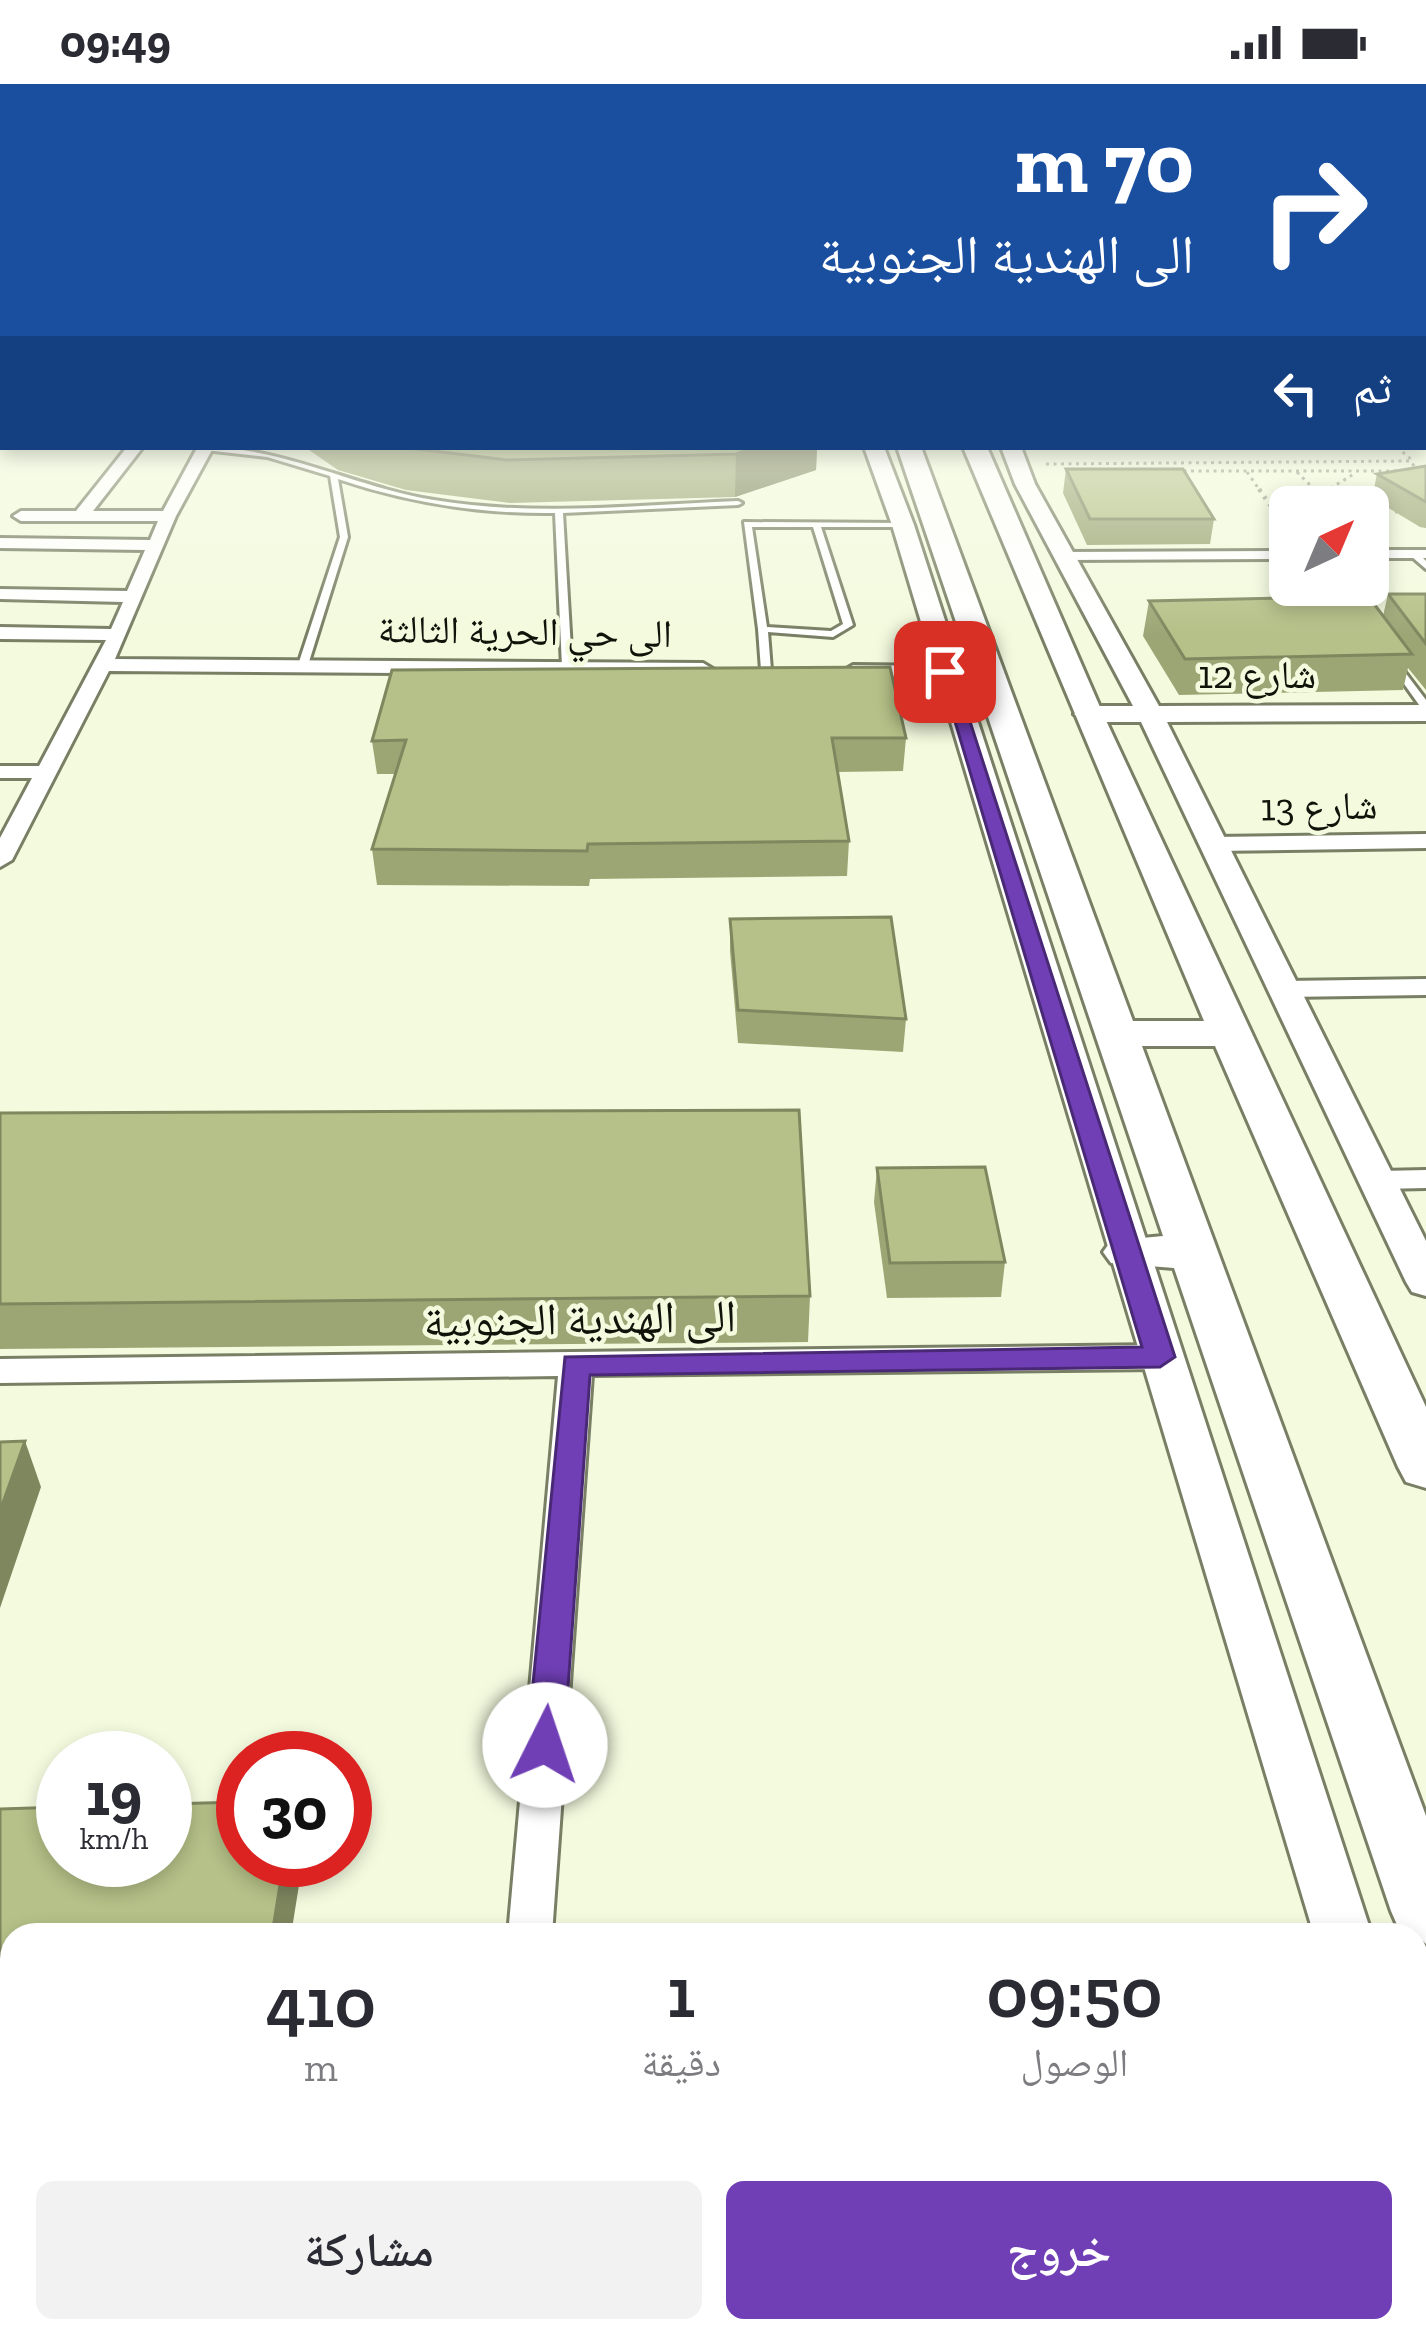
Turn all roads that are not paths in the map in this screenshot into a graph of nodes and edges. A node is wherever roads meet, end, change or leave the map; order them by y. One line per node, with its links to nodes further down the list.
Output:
1 (133, 450): 11 (street)
2 (201, 450): 13 (street)
3 (262, 450): 8 (lane)
4 (875, 450): 14 (street)
5 (910, 450): 43 (main road)
6 (976, 450): 45 (main road)
7 (1012, 450): 21 (street)
8 (333, 473): 10 (lane); 33 (lane)
9 (738, 503): 10 (lane)
10 (559, 513): 34 (lane)
11 (81, 515): 12 (street); 13 (street)
12 (21, 516)
13 (168, 516): 17 (street)
14 (904, 525): 15 (lane); 40 (street)
15 (817, 526): 28 (lane); 28 (lane)
16 (0, 543): 17 (street)
17 (159, 545): 24 (street)
18 (1389, 554): 19 (street)
19 (1420, 554): 22 (lane)
20 (1269, 555): 21 (street)
21 (1065, 556): 42 (street)
22 (1426, 566)
23 (0, 594): 24 (street)
24 (135, 597): 30 (street)
25 (1350, 606): 27 (street)
26 (1383, 618): 27 (lane)
27 (1364, 622)
28 (763, 628): 37 (lane)
29 (1, 634): 30 (street)
30 (118, 635): 32 (street)
31 (1390, 658): 41 (lane)
32 (103, 665): 33 (street, الى حي الحرية الثالثة); 47 (street)
33 (303, 665): 34 (street, الى حي الحرية الثالثة)
34 (567, 667): 35 (street, الى حي الحرية الثالثة)
35 (722, 669)
36 (744, 669): 37 (street)
37 (766, 670): 38 (street)
38 (788, 670)
39 (833, 670): 40 (street)
40 (945, 672): 43 (street)
41 (1426, 710): 42 (street, شارع 12)
42 (1154, 722): 44 (street, شارع 12); 45 (street, شارع 12); 49 (street)
43 (985, 726): 54 (main road); 57 (street)
44 (1426, 731)
45 (1097, 736): 53 (main road)
46 (0, 772): 47 (street)
47 (46, 772): 50 (street)
48 (1426, 841): 49 (street, شارع 13)
49 (1213, 844): 52 (street)
50 (0, 860)
51 (1426, 987): 52 (street)
52 (1286, 989): 56 (street)
53 (1233, 1033): 54 (main road); 63 (main road)
54 (1115, 1034): 58 (main road)
55 (1426, 1179): 56 (street)
56 (1381, 1180): 59 (street)
57 (1128, 1252): 58 (main road); 60 (street)
58 (1191, 1252): 64 (main road)
59 (1426, 1282)
60 (1160, 1357): 61 (street, الى الهندية الجنوبية); 66 (street)
61 (576, 1364): 62 (street, الى الهندية الجنوبية); 65 (street)
62 (0, 1371)
63 (1426, 1467)
64 (1426, 1911)
65 (531, 1923)
66 (1339, 1923)

